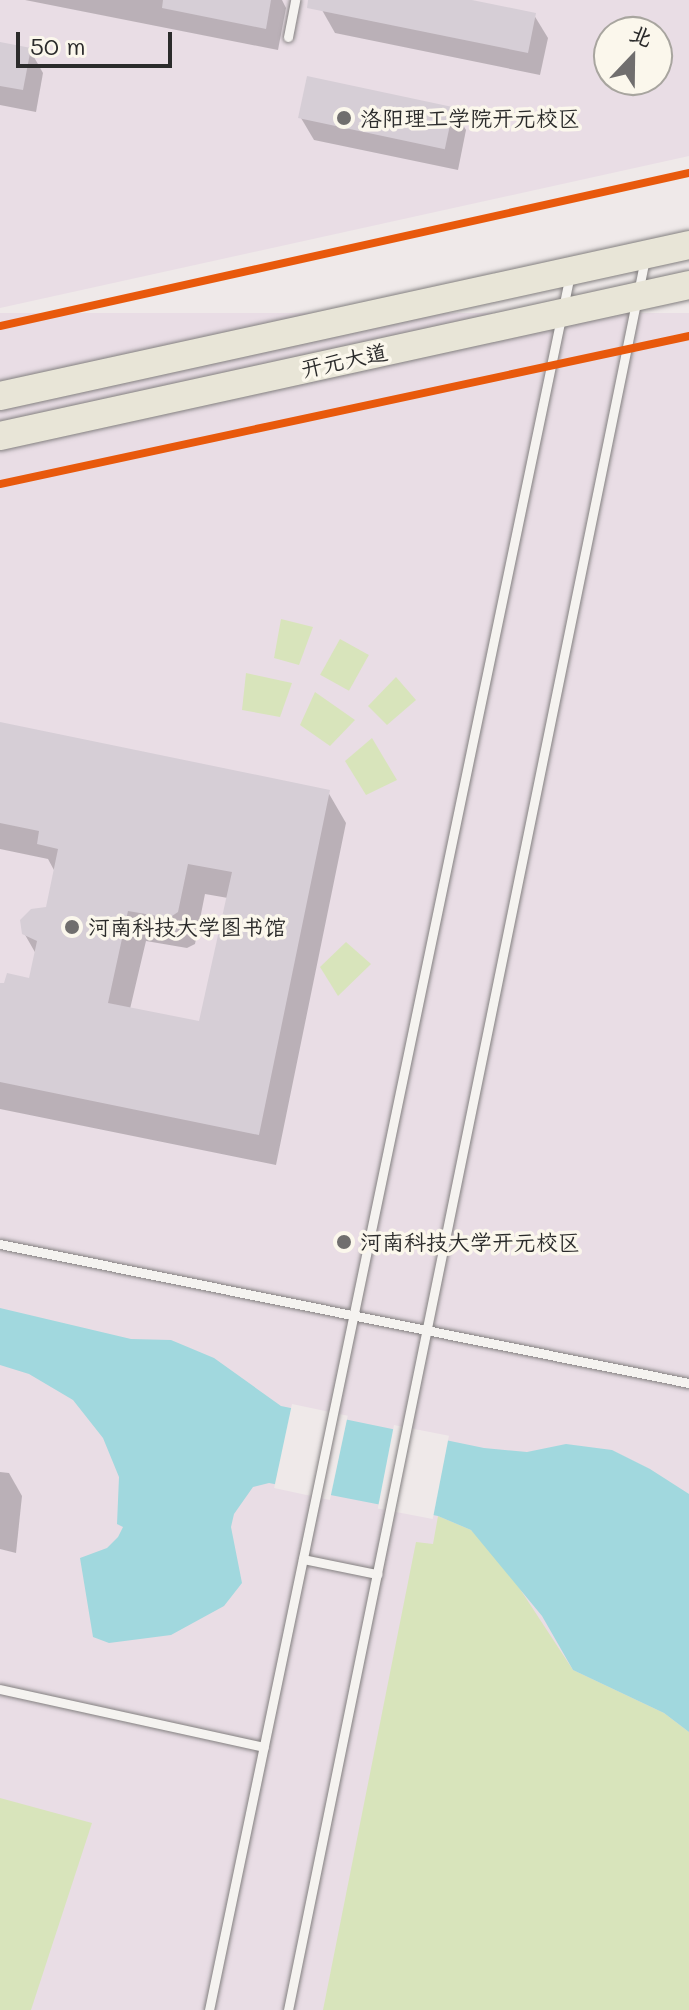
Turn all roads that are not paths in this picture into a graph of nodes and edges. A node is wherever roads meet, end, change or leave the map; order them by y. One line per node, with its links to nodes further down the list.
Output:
1 (295, 0): 2 (lane)
2 (288, 37)
3 (689, 245): 4 (main road, 开元大道)
4 (646, 254): 5 (main road, 开元大道); 7 (lane)
5 (571, 271): 8 (lane); 9 (main road, 开元大道)
6 (689, 285): 7 (main road, 开元大道)
7 (638, 296): 8 (main road, 开元大道); 13 (lane)
8 (562, 313): 10 (main road, 开元大道); 12 (lane)
9 (0, 396)
10 (0, 436)
11 (0, 1244): 12 (lane)
12 (353, 1316): 13 (lane); 15 (lane)
13 (427, 1330): 14 (lane); 16 (lane)
14 (689, 1383)
15 (303, 1559): 16 (lane); 18 (lane)
16 (377, 1574): 20 (lane)
17 (0, 1689): 18 (lane)
18 (264, 1747): 19 (lane)
19 (209, 2010)
20 (288, 2010)

